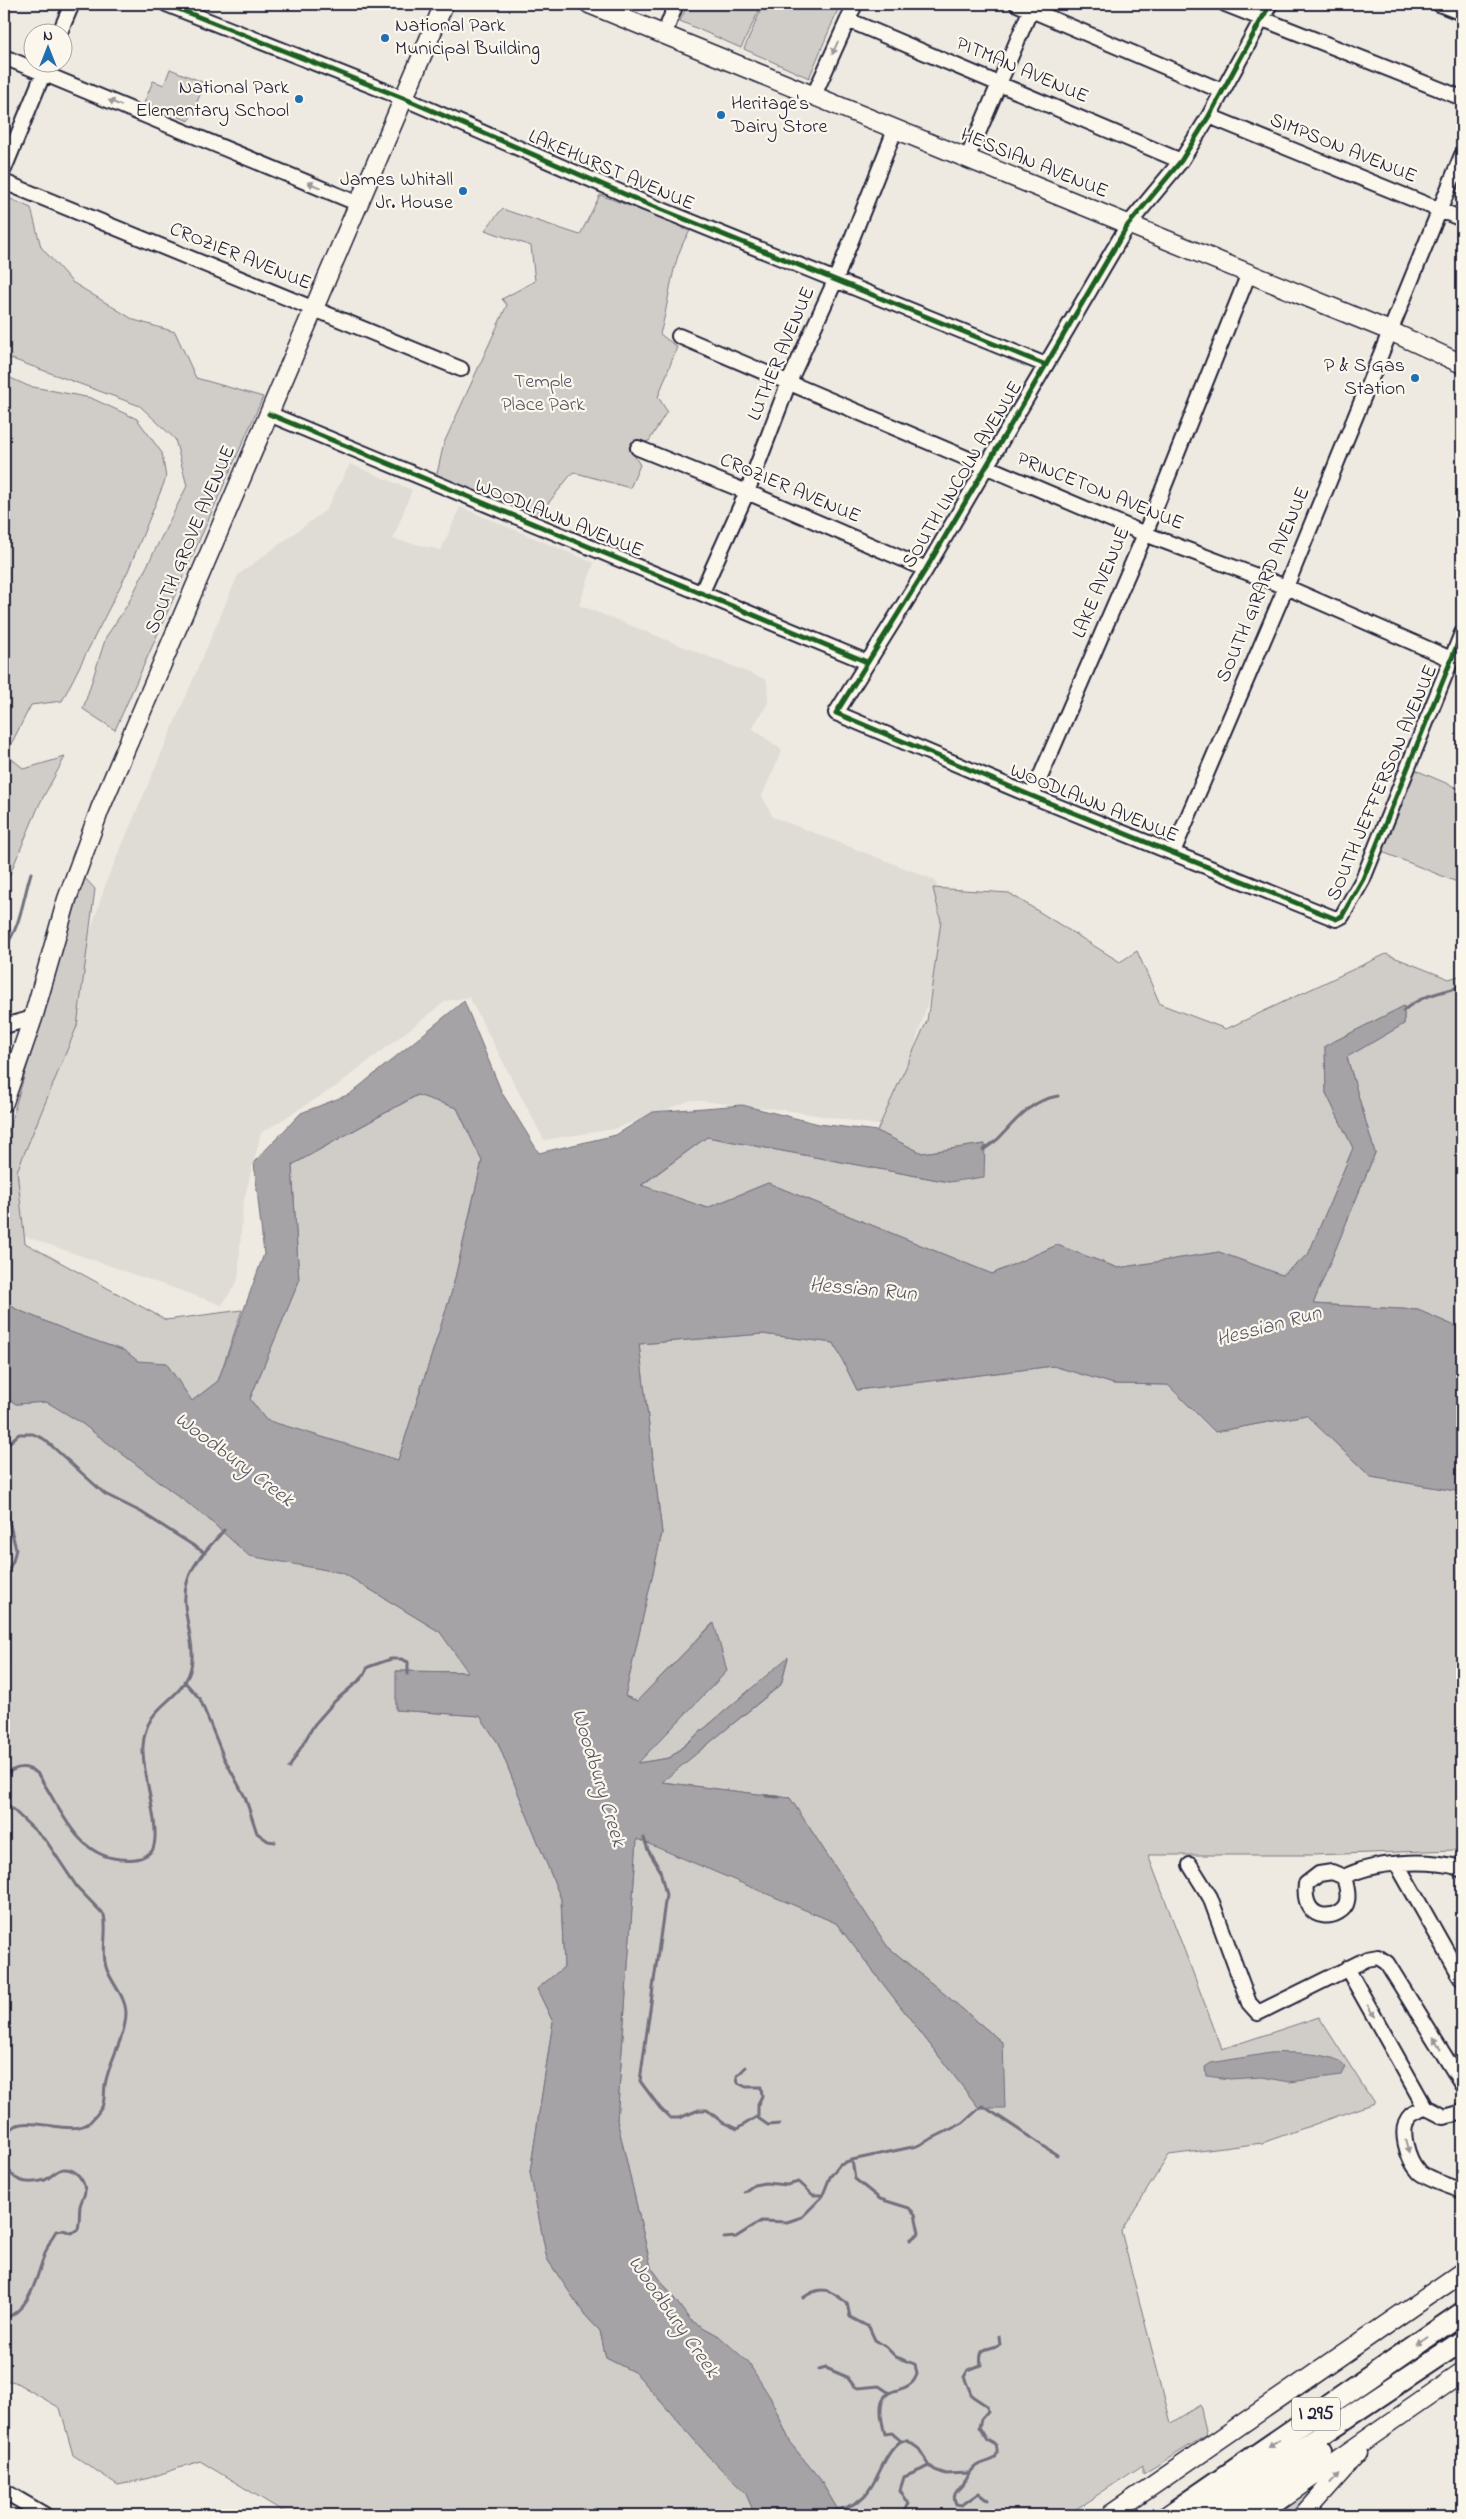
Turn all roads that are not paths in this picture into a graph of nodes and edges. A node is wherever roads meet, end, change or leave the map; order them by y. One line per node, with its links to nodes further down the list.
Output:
1 (72, 4): 15 (street)
2 (166, 4): 24 (street, LAKEHURST AVENUE)
3 (444, 4): 24 (main road, SOUTH GROVE AVENUE)
4 (589, 4): 16 (main road, HESSIAN AVENUE)
5 (676, 4): 16 (street)
6 (854, 4): 14 (street)
7 (1016, 4): 11 (street)
8 (1225, 4): 13 (street)
9 (1270, 4): 13 (street, SOUTH LINCOLN AVENUE)
10 (1439, 4): 12 (street)
11 (1032, 7): 21 (street); 22 (street)
12 (1462, 13)
13 (1260, 18): 22 (street, SOUTH LINCOLN AVENUE); 25 (street)
14 (848, 20): 21 (street, PITMAN AVENUE); 23 (street, one-way to 23)
15 (64, 22)
16 (664, 34): 23 (main road, HESSIAN AVENUE)
17 (4, 57): 18 (street)
18 (22, 62)
19 (44, 72): 31 (street)
20 (55, 72): 33 (street, one-way to 20)
21 (999, 83): 29 (street); 30 (street, PITMAN AVENUE)
22 (1222, 91): 26 (street, SOUTH LINCOLN AVENUE)
23 (814, 95): 27 (main road, HESSIAN AVENUE)
24 (403, 98): 33 (main road, SOUTH GROVE AVENUE); 38 (street, LAKEHURST AVENUE)
25 (1462, 98)
26 (1209, 116): 30 (street, SOUTH LINCOLN AVENUE); 34 (street, SIMPSON AVENUE)
27 (896, 130): 29 (main road, HESSIAN AVENUE); 38 (street, LUTHER AVENUE)
28 (1462, 155): 34 (street, SOUTH GIRARD AVENUE)
29 (967, 159): 36 (main road, HESSIAN AVENUE)
30 (1181, 160): 36 (street, SOUTH LINCOLN AVENUE)
31 (4, 169)
32 (4, 182): 39 (street, CROZIER AVENUE)
33 (359, 204): 39 (main road, SOUTH GROVE AVENUE)
34 (1440, 210): 35 (street, SIMPSON AVENUE); 40 (street, SOUTH GIRARD AVENUE)
35 (1462, 219)
36 (1128, 225): 37 (main road, HESSIAN AVENUE); 43 (street, SOUTH LINCOLN AVENUE)
37 (1249, 274): 40 (main road, HESSIAN AVENUE); 50 (street, LAKE AVENUE)
38 (835, 281): 43 (street, LAKEHURST AVENUE); 45 (street, LUTHER AVENUE)
39 (313, 309): 44 (street, CROZIER AVENUE); 46 (main road, SOUTH GROVE AVENUE)
40 (1390, 331): 42 (main road, HESSIAN AVENUE); 52 (street, SOUTH GIRARD AVENUE)
41 (679, 336): 45 (street, PRINCETON AVENUE)
42 (1462, 364)
43 (1046, 365): 48 (street, SOUTH LINCOLN AVENUE)
44 (461, 369)
45 (790, 382): 48 (street, PRINCETON AVENUE); 49 (street, LUTHER AVENUE)
46 (269, 414): 53 (street, WOODLAWN AVENUE); 61 (main road, SOUTH GROVE AVENUE)
47 (638, 448): 49 (street, CROZIER AVENUE)
48 (986, 467): 50 (street, PRINCETON AVENUE); 51 (street, SOUTH LINCOLN AVENUE)
49 (747, 492): 51 (street, CROZIER AVENUE); 53 (street, LUTHER AVENUE)
50 (1145, 534): 52 (street, PRINCETON AVENUE); 58 (street, LAKE AVENUE)
51 (926, 569): 56 (street, SOUTH LINCOLN AVENUE)
52 (1286, 587): 55 (street, PRINCETON AVENUE); 59 (street, SOUTH GIRARD AVENUE)
53 (702, 592): 56 (street, WOODLAWN AVENUE)
54 (1462, 633): 55 (street, SOUTH JEFFERSON AVENUE)
55 (1451, 659): 60 (street, SOUTH JEFFERSON AVENUE)
56 (867, 662): 57 (street, SOUTH LINCOLN AVENUE)
57 (836, 713): 58 (street, WOODLAWN AVENUE)
58 (1032, 796): 59 (street, WOODLAWN AVENUE)
59 (1173, 852): 60 (street, WOODLAWN AVENUE)
60 (1342, 916)
61 (33, 1018): 62 (street); 63 (main road, SOUTH GROVE AVENUE)
62 (4, 1026)
63 (4, 1102)
64 (1397, 1864): 66 (street); 67 (street); 69 (street)
65 (1190, 1865): 68 (street)
66 (1462, 1870)
67 (1344, 1877)
68 (1347, 1968): 70 (street, one-way to 68); 71 (street, one-way to 71)
69 (1462, 1979)
70 (1462, 2084)
71 (1425, 2108): 72 (street); 73 (street, one-way to 73)
72 (1462, 2112)
73 (1462, 2190)
74 (1462, 2272): 81 (main road)
75 (1462, 2313): 82 (highway, I 295, one-way to 82)
76 (1454, 2346): 83 (highway, I 295); 84 (highway)
77 (1462, 2373): 78 (main road)
78 (1374, 2437): 85 (main road); 86 (main road, one-way to 78)
79 (4, 2491): 80 (street)
80 (45, 2515)
81 (1110, 2515)
82 (1168, 2515)
83 (1201, 2515)
84 (1233, 2515)
85 (1258, 2515)
86 (1303, 2515)

